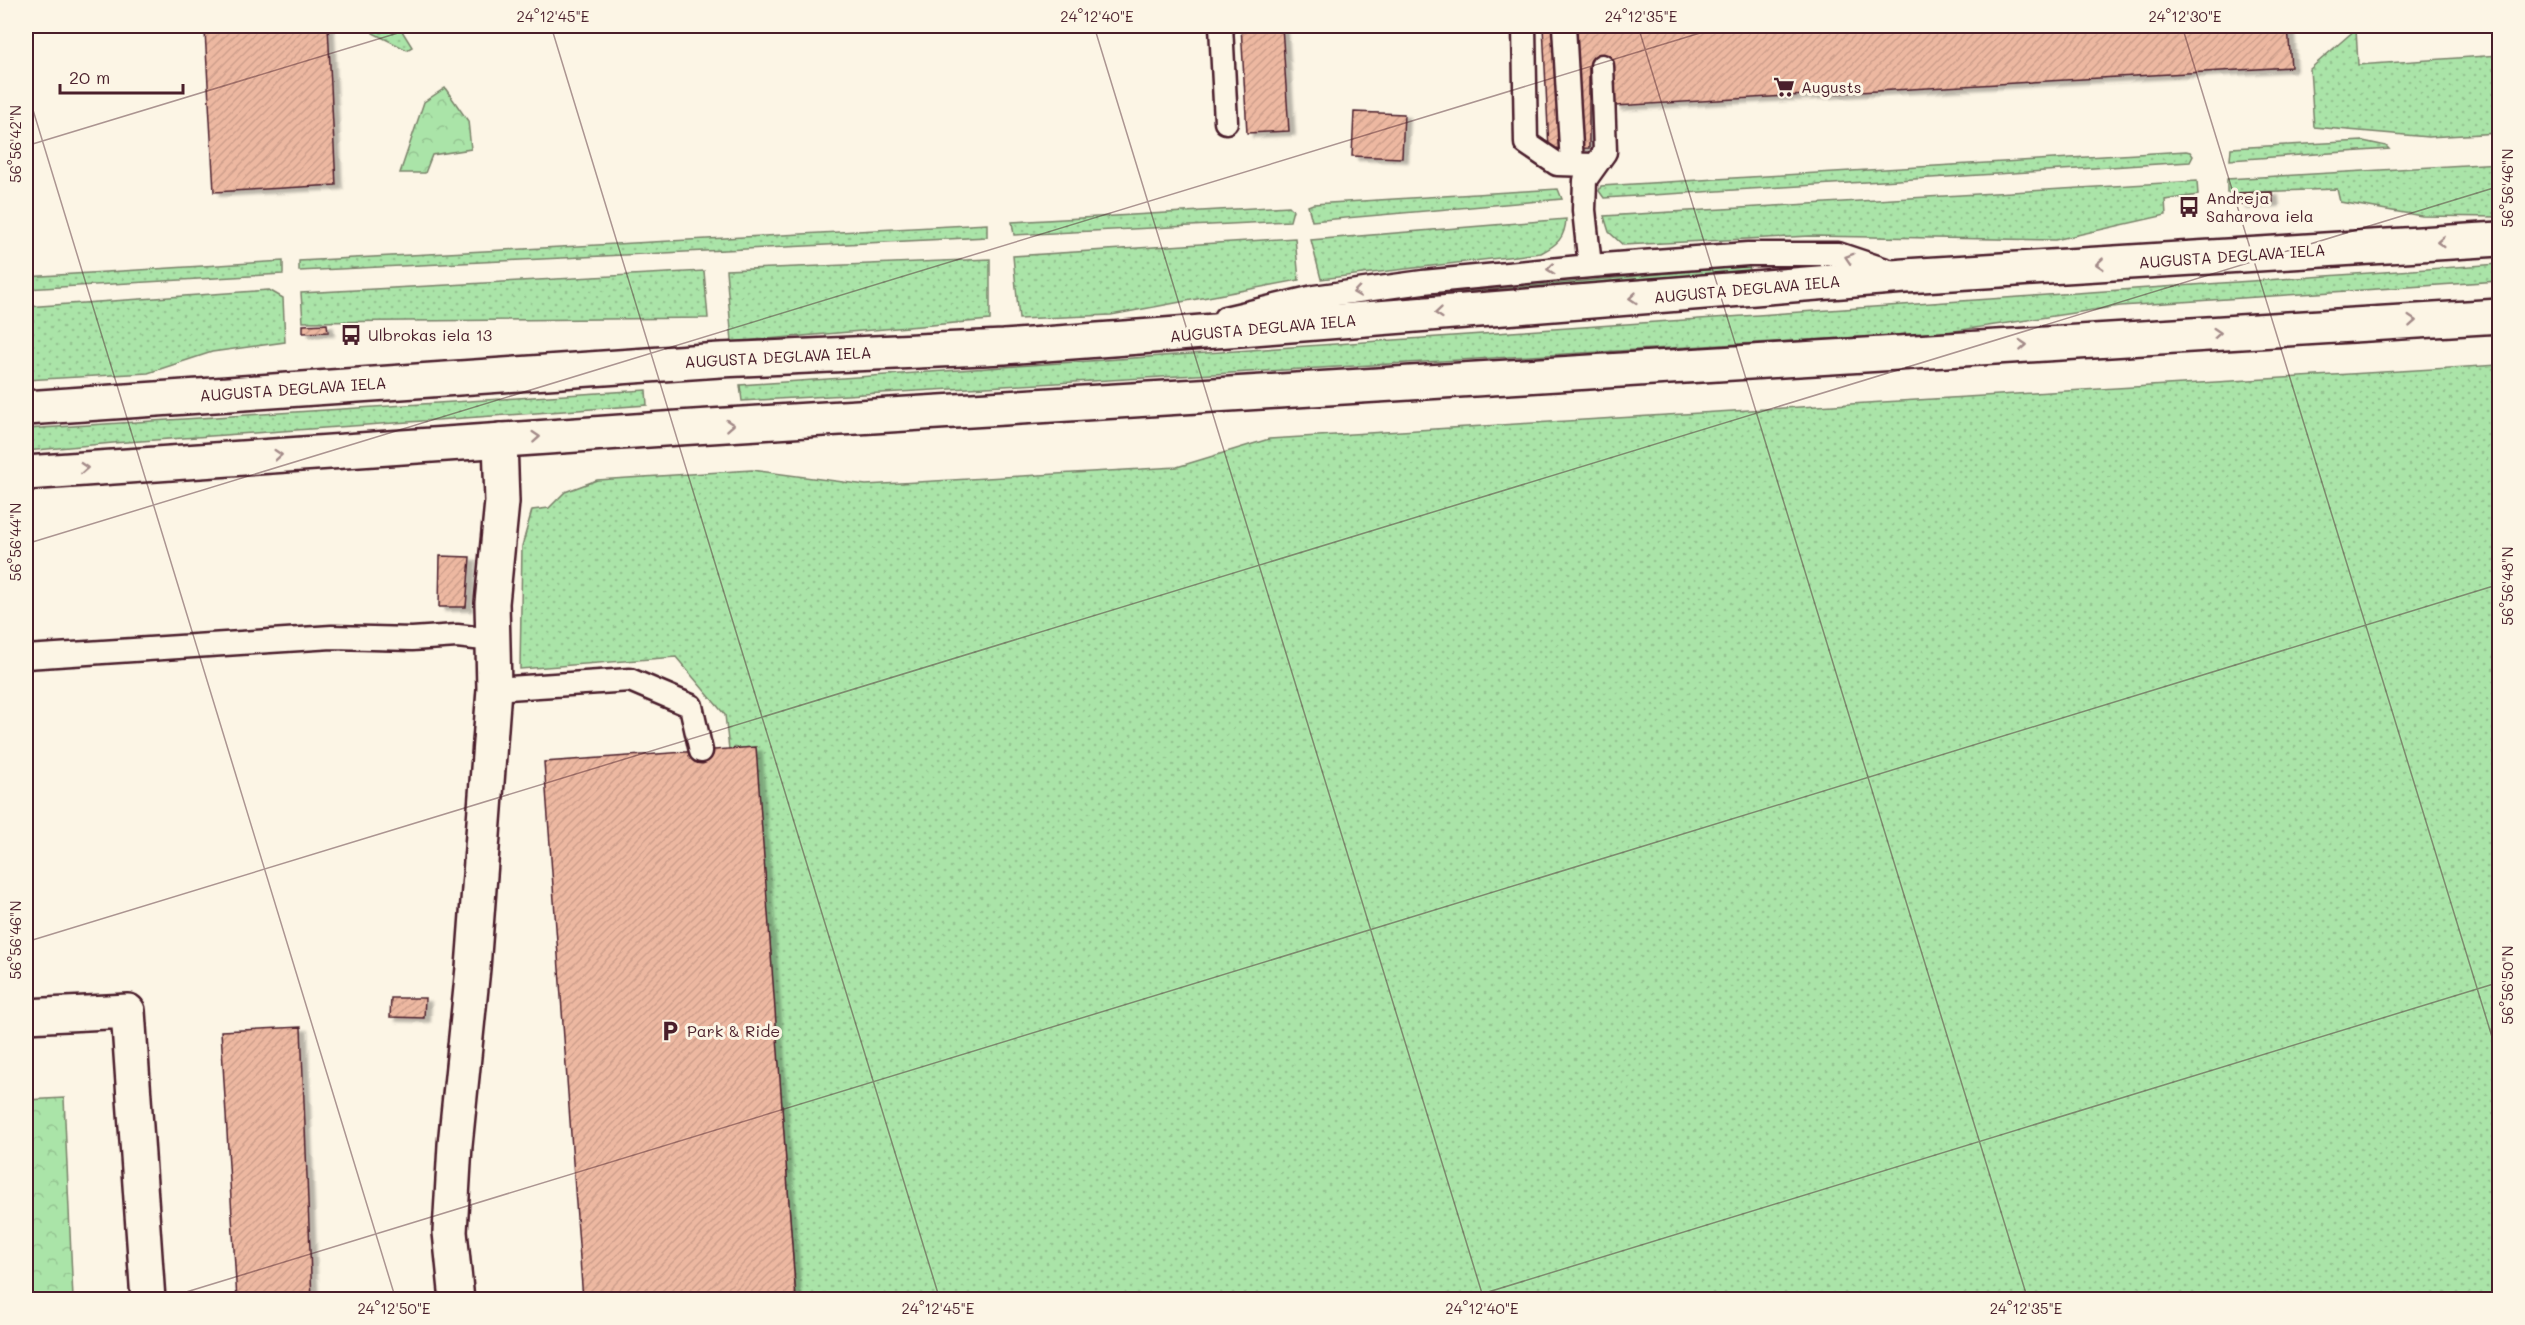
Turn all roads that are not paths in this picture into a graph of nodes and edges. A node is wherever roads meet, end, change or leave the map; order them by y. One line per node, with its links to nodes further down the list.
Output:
1 (1221, 26): 5 (lane)
2 (1524, 26): 6 (lane)
3 (1564, 26): 6 (lane)
4 (1602, 66): 6 (lane)
5 (1226, 122)
6 (1583, 165): 8 (lane)
7 (2499, 239): 9 (main road, AUGUSTA DEGLAVA IELA, one-way to 9)
8 (1590, 266): 9 (lane, one-way to 8); 11 (lane, one-way to 11)
9 (1905, 276): 11 (main road, AUGUSTA DEGLAVA IELA, one-way to 11)
10 (2499, 316): 13 (main road, one-way to 10)
11 (1152, 336): 12 (main road, AUGUSTA DEGLAVA IELA)
12 (26, 408)
13 (500, 440): 14 (main road, one-way to 13); 15 (main road)
14 (26, 474)
15 (493, 640): 16 (lane); 17 (main road)
16 (26, 657)
17 (494, 689): 18 (lane); 21 (main road)
18 (701, 751)
19 (26, 1016): 20 (main road)
20 (148, 1299)
21 (457, 1299)

